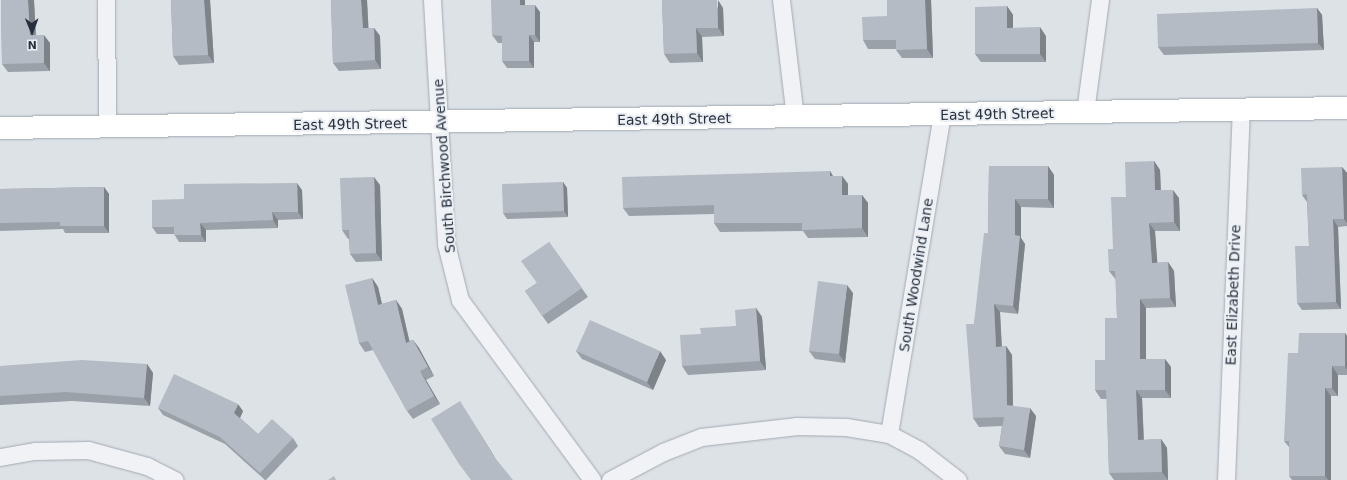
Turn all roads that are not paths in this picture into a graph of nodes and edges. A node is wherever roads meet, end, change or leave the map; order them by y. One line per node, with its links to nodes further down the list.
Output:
1 (106, 0): 11 (street)
2 (432, 0): 10 (street, South Birchwood Avenue)
3 (781, 0): 9 (street)
4 (1100, 0): 7 (street)
5 (1347, 108): 6 (street, East 49th Street)
6 (1241, 110): 7 (street, East 49th Street); 19 (street, East Elizabeth Drive)
7 (1085, 112): 8 (street, East 49th Street)
8 (942, 115): 9 (street, East 49th Street); 13 (street, South Woodwind Lane)
9 (795, 117): 10 (street, East 49th Street)
10 (441, 122): 11 (street, East 49th Street); 16 (street, South Birchwood Avenue)
11 (107, 127): 12 (street, East 49th Street)
12 (0, 128)
13 (889, 434): 17 (street); 18 (street)
14 (0, 457): 15 (street)
15 (175, 480)
16 (592, 480)
17 (610, 480)
18 (958, 480)
19 (1226, 480)

